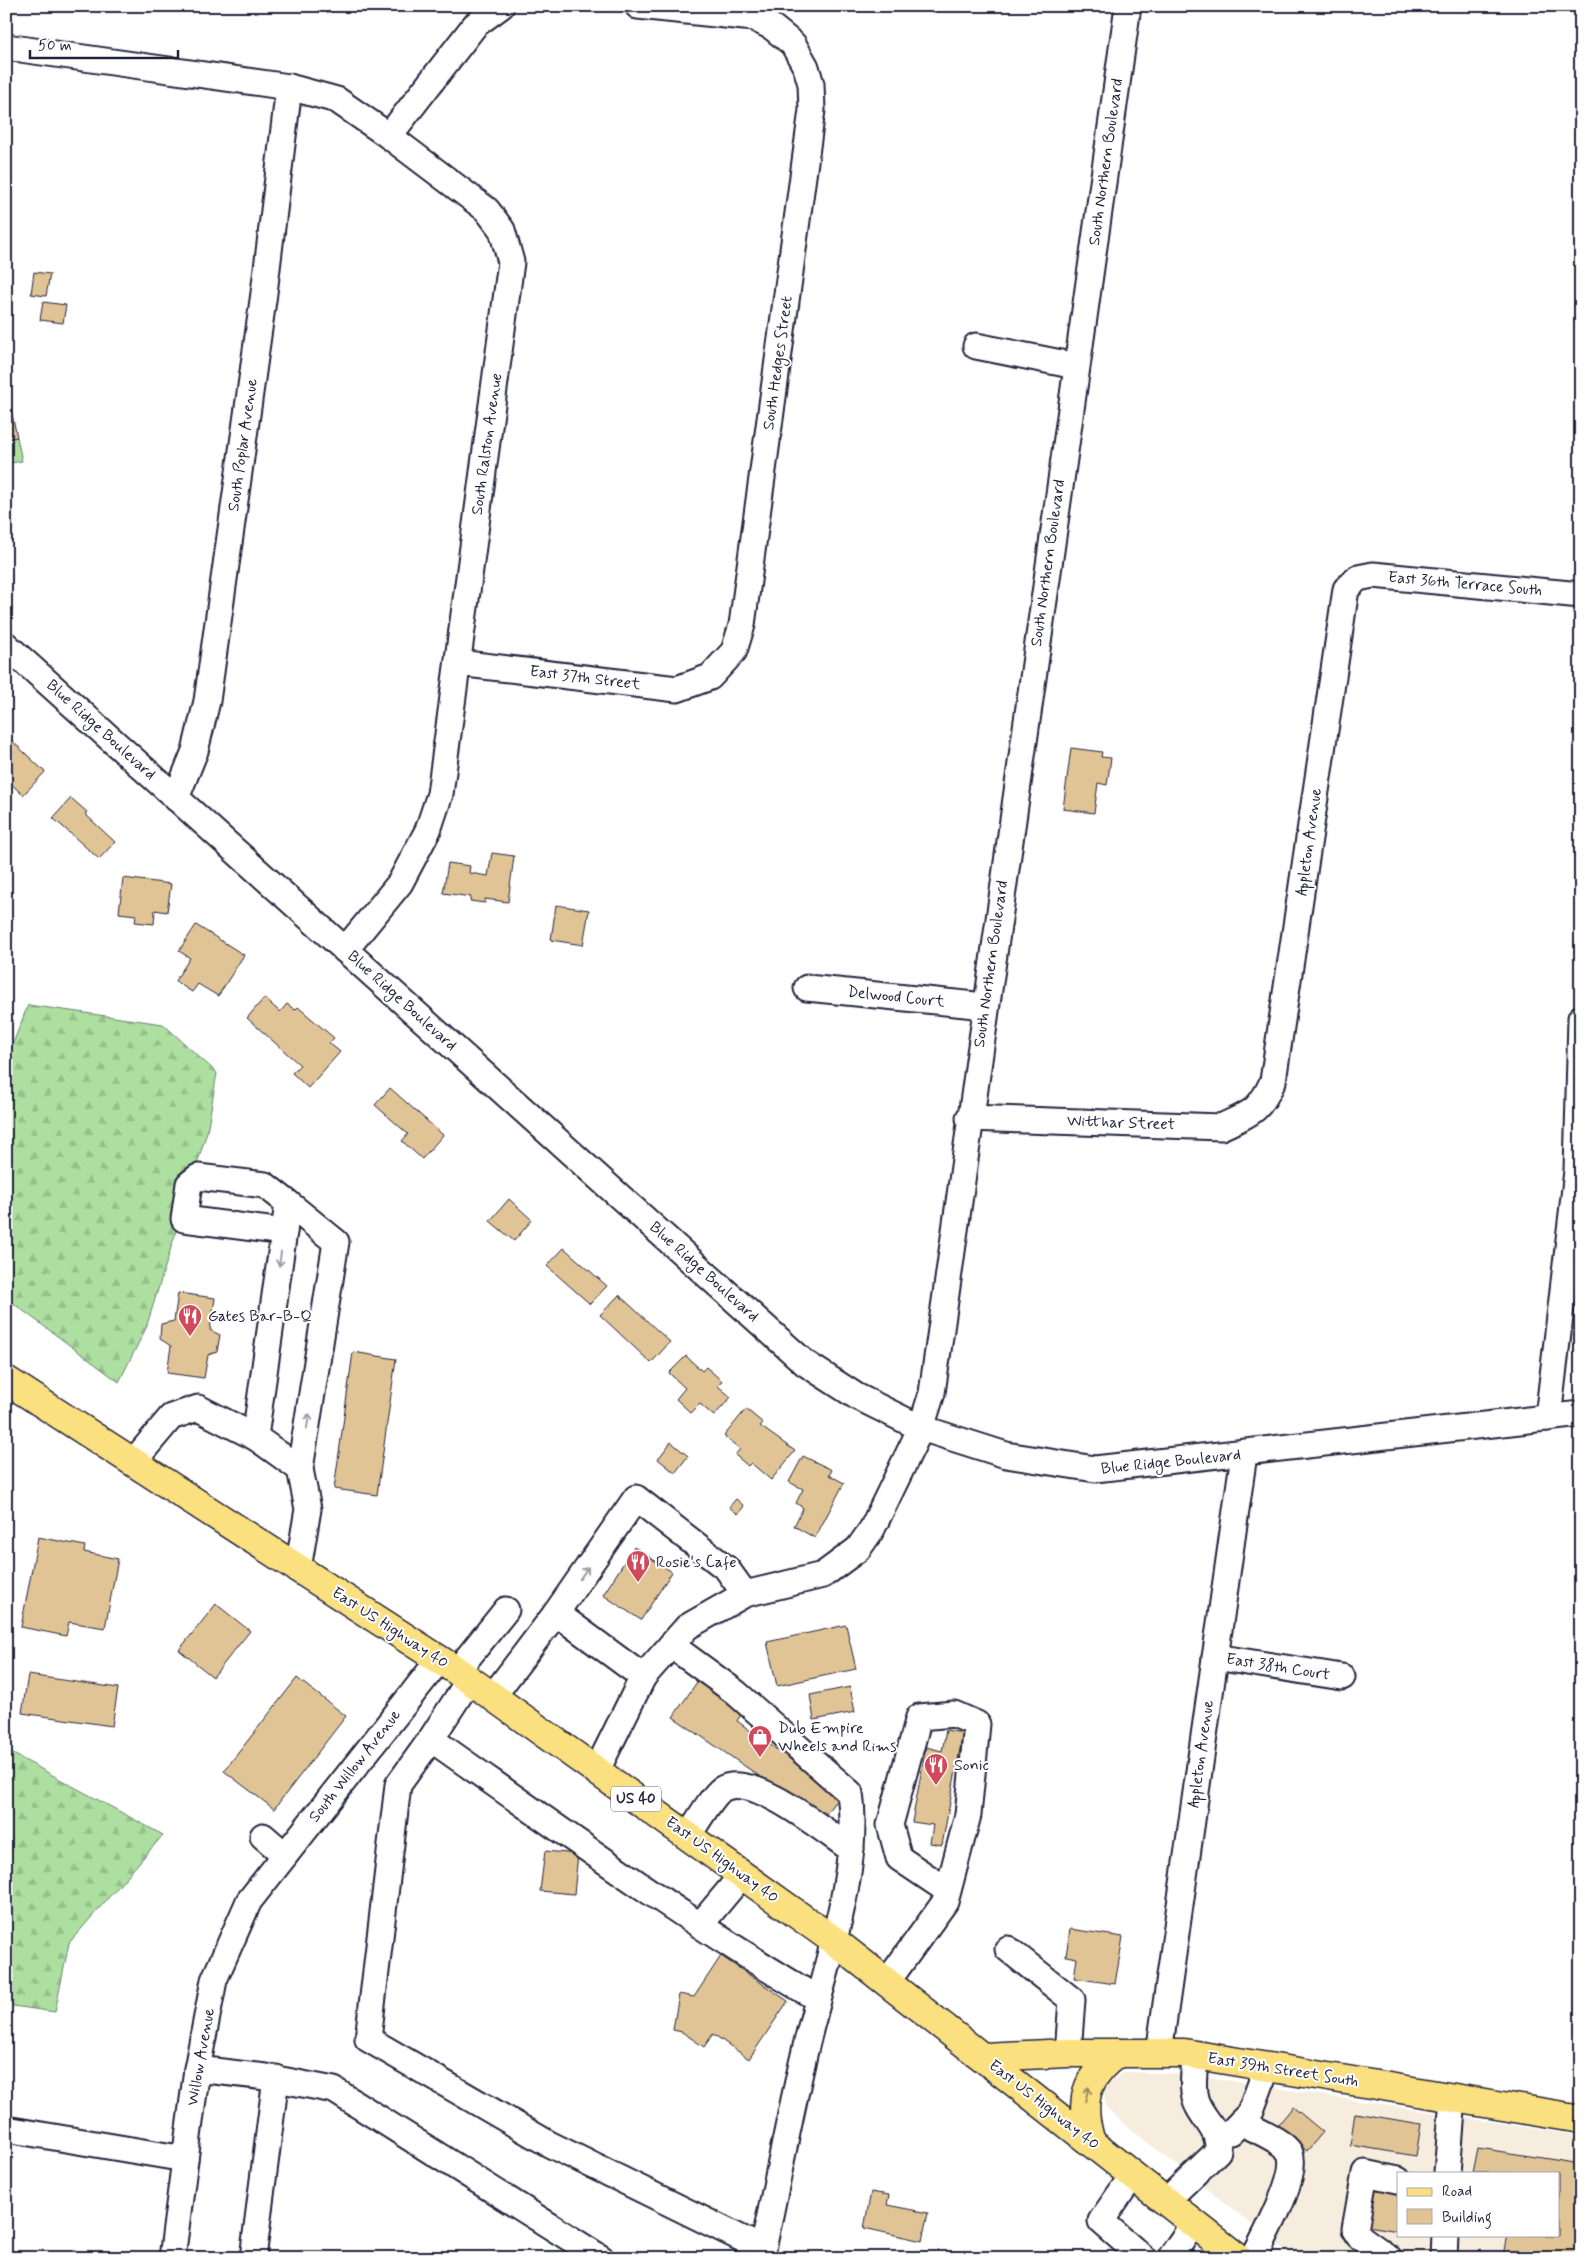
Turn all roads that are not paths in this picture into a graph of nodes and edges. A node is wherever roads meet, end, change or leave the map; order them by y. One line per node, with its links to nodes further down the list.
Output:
1 (501, 6): 6 (street)
2 (638, 6): 13 (street, South Hedges Street)
3 (1128, 6): 8 (street, South Northern Boulevard)
4 (6, 48): 5 (street, South Ralston Avenue)
5 (289, 87): 6 (street, South Ralston Avenue); 14 (street, South Poplar Avenue)
6 (389, 136): 12 (street, South Ralston Avenue)
7 (976, 346): 8 (street)
8 (1076, 366): 17 (street, South Northern Boulevard)
9 (1351, 584): 10 (street, East 36th Terrace South); 19 (street, Appleton Avenue)
10 (1581, 595)
11 (6, 645): 14 (street, Blue Ridge Boulevard)
12 (458, 663): 13 (street, East 37th Street); 15 (street, South Ralston Avenue)
13 (710, 677)
14 (176, 798): 15 (street, Blue Ridge Boulevard)
15 (345, 950): 26 (street, Blue Ridge Boulevard)
16 (807, 988): 17 (street, Delwood Court)
17 (985, 1006): 20 (street, South Northern Boulevard)
18 (1581, 1018): 25 (street)
19 (1265, 1099): 20 (street, Witthar Street)
20 (969, 1118): 26 (street, South Northern Boulevard)
21 (288, 1203): 22 (street); 22 (street); 30 (street, one-way to 21)
22 (284, 1232): 27 (street, one-way to 27)
23 (6, 1380): 29 (main road, East US Highway 40 / US 40)
24 (1581, 1414): 25 (street, Blue Ridge Boulevard)
25 (1548, 1418): 28 (street, Blue Ridge Boulevard)
26 (921, 1428): 28 (street, Blue Ridge Boulevard); 32 (street, South Northern Boulevard)
27 (255, 1437): 29 (street); 30 (street)
28 (1244, 1454): 36 (street, Appleton Avenue)
29 (134, 1461): 31 (main road, East US Highway 40 / US 40)
30 (300, 1469): 31 (street)
31 (298, 1569): 37 (main road, East US Highway 40 / US 40)
32 (745, 1594): 34 (street, one-way to 32); 35 (street, South Northern Boulevard)
33 (506, 1610): 37 (street)
34 (556, 1613): 38 (street); 40 (street)
35 (671, 1645): 38 (street, South Northern Boulevard); 45 (street)
36 (1215, 1657): 39 (street, East 38th Court); 56 (street, Appleton Avenue)
37 (455, 1670): 40 (main road, East US Highway 40 / US 40); 41 (street); 46 (street, South Willow Avenue)
38 (643, 1677): 42 (street, South Northern Boulevard)
39 (1342, 1677)
40 (493, 1696): 42 (main road, East US Highway 40 / US 40)
41 (432, 1739): 49 (street); 53 (street)
42 (597, 1770): 44 (main road, East US Highway 40 / US 40)
43 (262, 1836): 46 (street)
44 (688, 1836): 45 (street); 47 (main road, East US Highway 40 / US 40)
45 (851, 1849): 50 (street)
46 (278, 1863): 60 (street, Willow Avenue)
47 (742, 1875): 49 (street); 50 (main road, East US Highway 40 / US 40)
48 (948, 1891): 48 (street); 52 (street)
49 (701, 1924): 53 (street)
50 (833, 1940): 52 (main road, East US Highway 40 / US 40); 53 (street)
51 (1008, 1949): 54 (street)
52 (887, 1982): 58 (main road, East US Highway 40 / US 40)
53 (818, 1999)
54 (1068, 2053): 55 (main road, East 39th Street South); 58 (main road, East 39th Street South)
55 (1118, 2053): 56 (main road, East 39th Street South); 66 (main road, one-way to 55)
56 (1158, 2054): 57 (main road, East 39th Street South)
57 (1196, 2055): 59 (main road, East 39th Street South); 67 (street)
58 (983, 2057): 66 (main road, East US Highway 40 / US 40)
59 (1266, 2067): 62 (main road, East 39th Street South); 64 (street)
60 (197, 2069): 61 (street); 68 (street, Willow Avenue)
61 (276, 2078): 76 (street); 77 (street)
62 (1453, 2098): 63 (main road, East 39th Street South); 69 (street)
63 (1580, 2113)
64 (1241, 2122): 67 (street); 81 (street)
65 (6, 2129): 68 (street)
66 (1091, 2142): 70 (main road, East US Highway 40 / US 40)
67 (1219, 2142): 72 (street)
68 (185, 2159): 75 (street, Willow Avenue)
69 (1447, 2172)
70 (1132, 2175): 72 (main road, East US Highway 40 / US 40); 78 (street)
71 (1397, 2180): 82 (street)
72 (1166, 2202): 73 (main road, East US Highway 40 / US 40)
73 (1194, 2224): 79 (street); 80 (main road, East US Highway 40 / US 40)
74 (1444, 2236): 83 (street)
75 (172, 2258)
76 (253, 2258)
77 (600, 2258)
78 (1143, 2258)
79 (1170, 2258)
80 (1238, 2258)
81 (1254, 2258)
82 (1389, 2258)
83 (1444, 2258)

